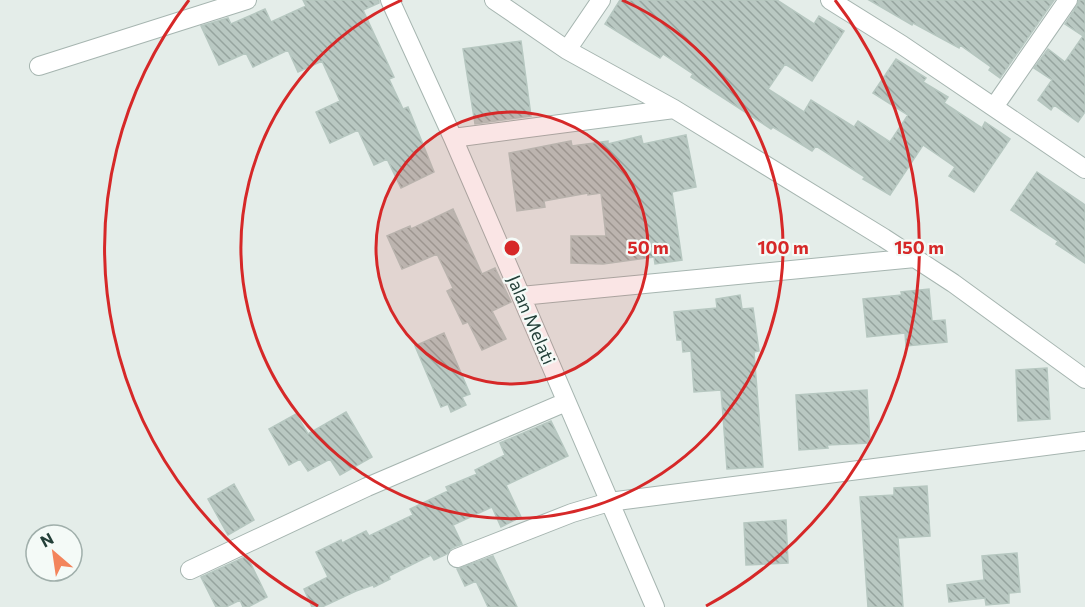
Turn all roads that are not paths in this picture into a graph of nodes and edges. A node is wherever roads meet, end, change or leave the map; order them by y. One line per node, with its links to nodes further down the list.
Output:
1 (246, 0): 8 (street)
2 (390, 0): 11 (street, Jalan Melati)
3 (494, 0): 7 (street)
4 (601, 0): 7 (street)
5 (830, 0): 9 (street)
6 (1068, 0): 9 (street)
7 (567, 50): 10 (street)
8 (39, 66)
9 (994, 107): 12 (street)
10 (674, 110): 11 (street); 13 (street)
11 (453, 138): 14 (street, Jalan Melati)
12 (1085, 169)
13 (915, 258): 14 (street); 15 (street)
14 (521, 296): 16 (street, Jalan Melati)
15 (1085, 378)
16 (566, 402): 18 (street, Jalan Melati); 20 (street)
17 (1085, 441): 18 (street)
18 (609, 502): 19 (street); 21 (street, Jalan Melati)
19 (457, 558)
20 (190, 570)
21 (655, 607)

